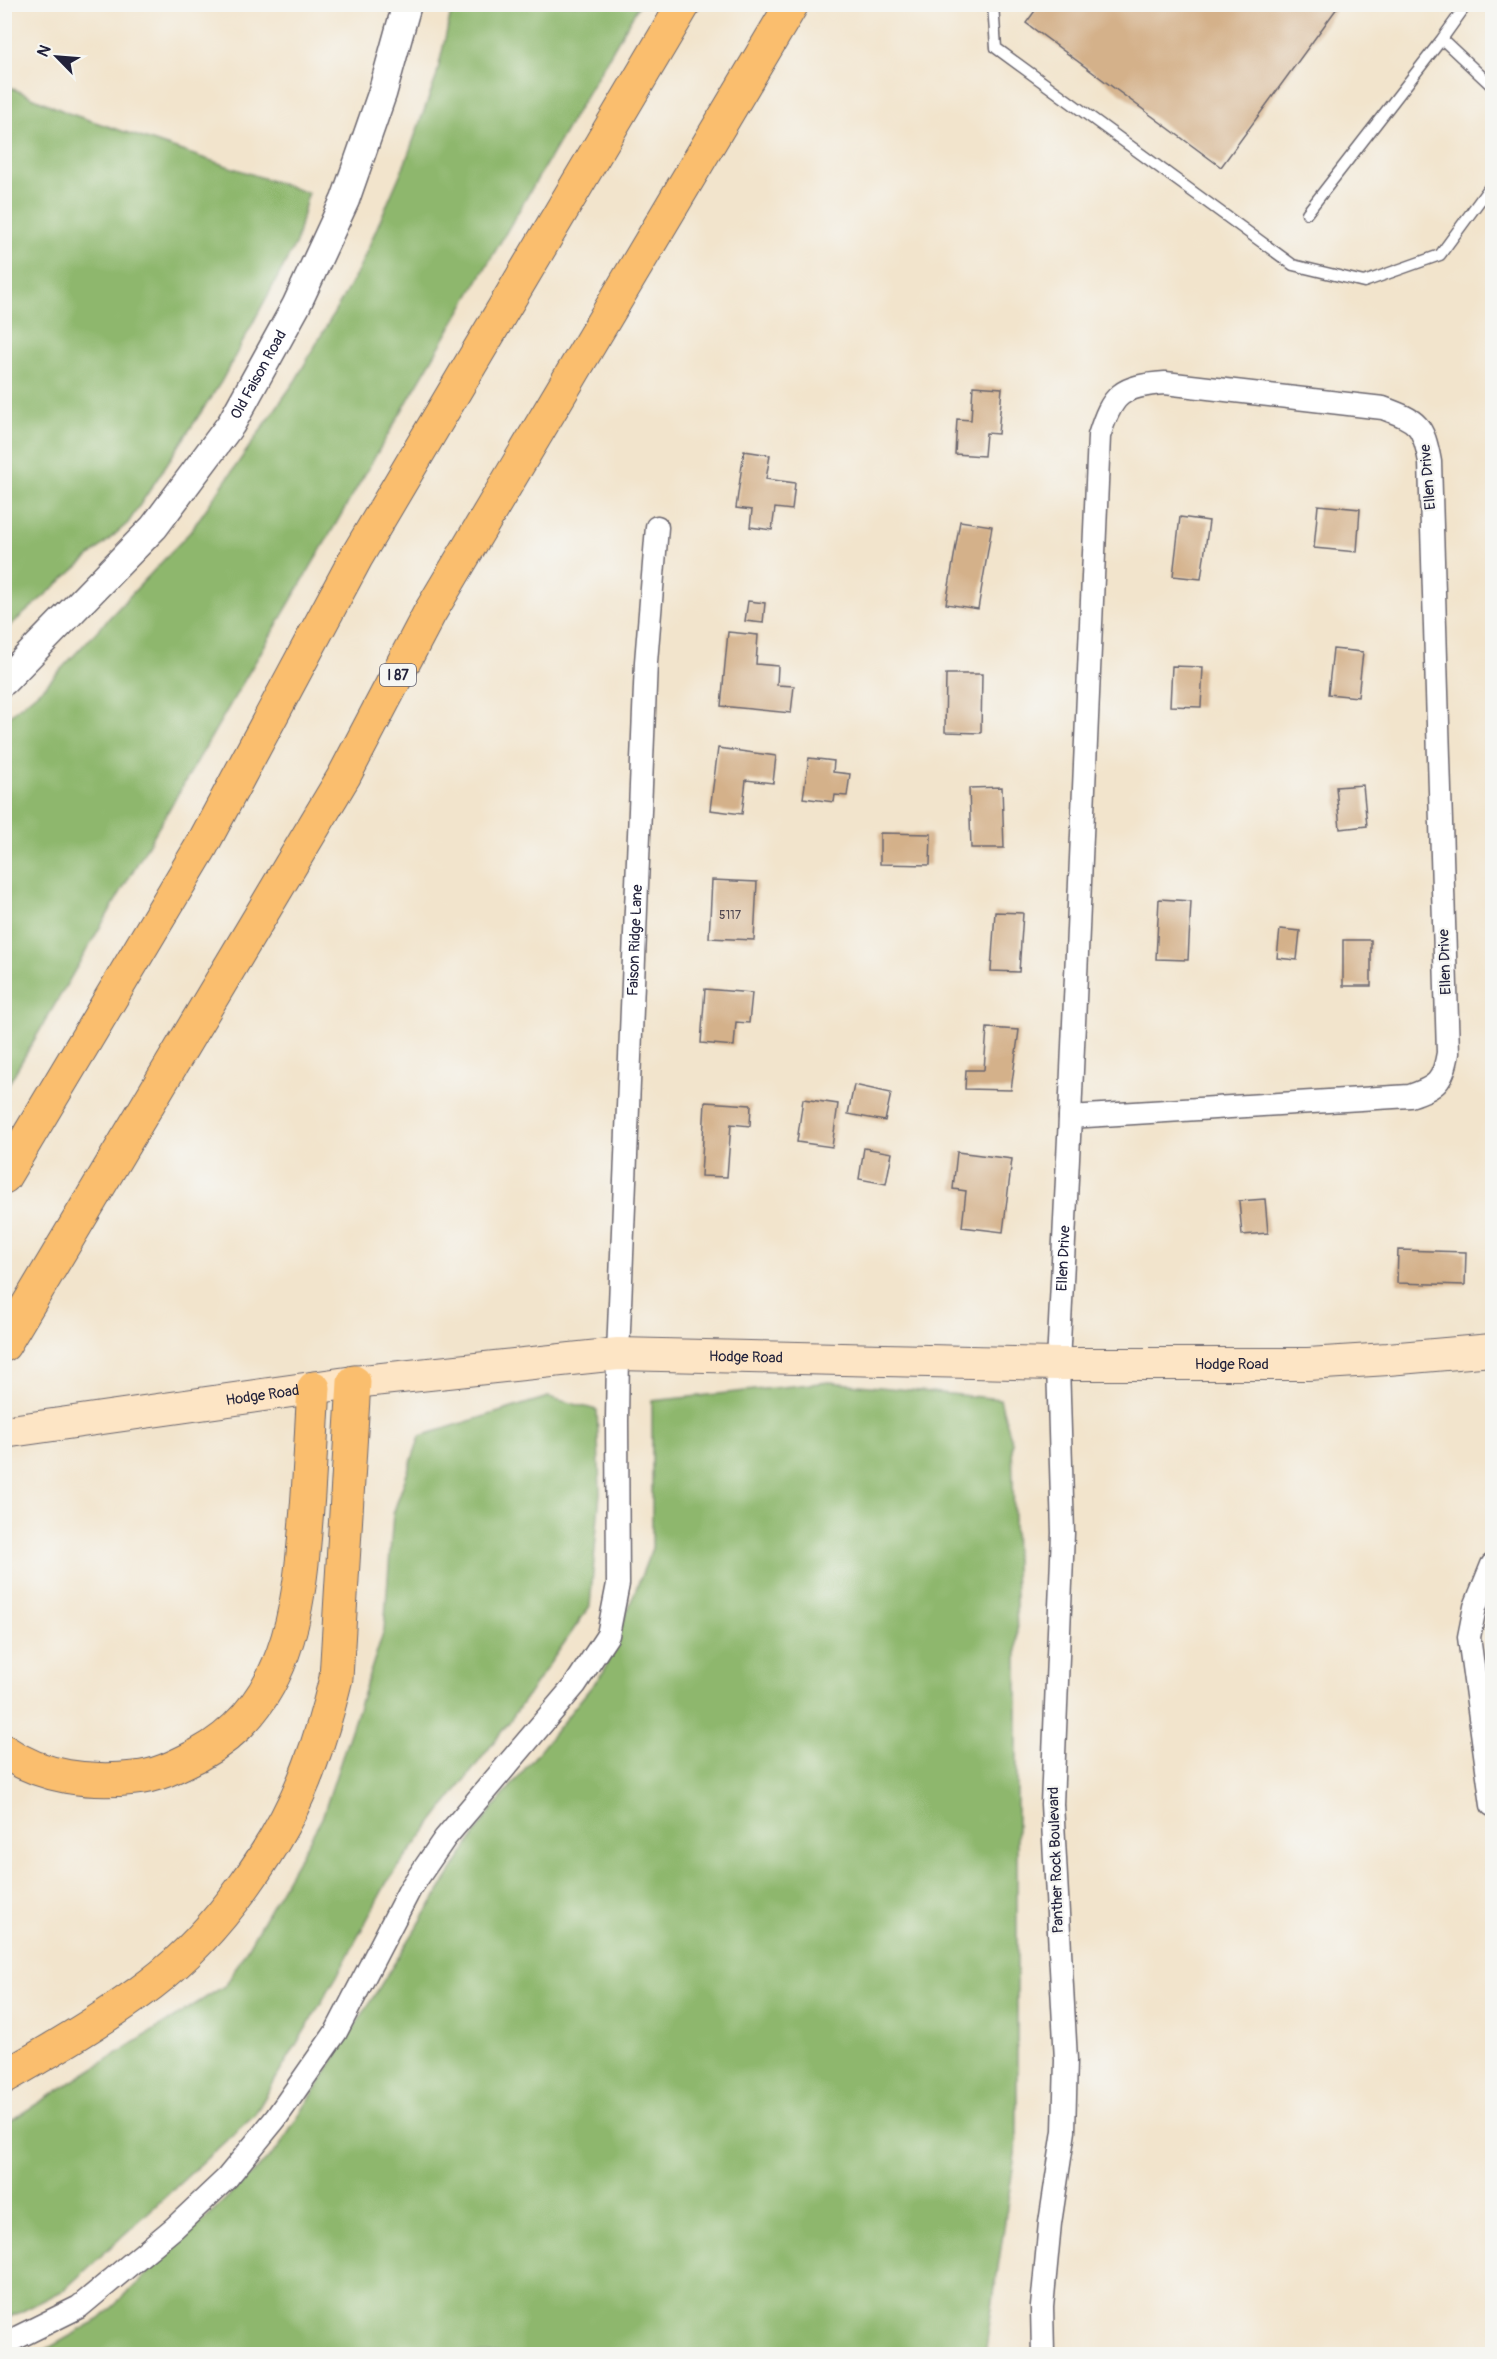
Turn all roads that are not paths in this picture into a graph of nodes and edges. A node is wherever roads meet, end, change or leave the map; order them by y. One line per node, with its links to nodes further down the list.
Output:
1 (684, 4): 13 (highway)
2 (792, 4): 14 (highway, I 87)
3 (993, 4): 8 (lane)
4 (1467, 4): 6 (lane)
5 (398, 8): 11 (street, Old Faison Road)
6 (1442, 39): 7 (lane); 9 (lane)
7 (1492, 86)
8 (1492, 184)
9 (1308, 213)
10 (657, 527): 16 (street, Faison Ridge Lane)
11 (4, 681)
12 (1070, 1117): 12 (street, Ellen Drive); 17 (street, Ellen Drive)
13 (4, 1177)
14 (4, 1345)
15 (1492, 1350): 17 (main road, Hodge Road)
16 (618, 1354): 17 (main road, Hodge Road); 18 (main road, Hodge Road); 25 (street, Faison Ridge Lane)
17 (1058, 1364): 26 (street, Panther Rock Boulevard)
18 (354, 1382): 19 (main road, Hodge Road); 24 (highway)
19 (314, 1388): 20 (main road, Hodge Road); 22 (highway)
20 (4, 1432)
21 (1492, 1565): 23 (street)
22 (4, 1751)
23 (1492, 1805)
24 (4, 2078)
25 (4, 2344)
26 (1043, 2355)

